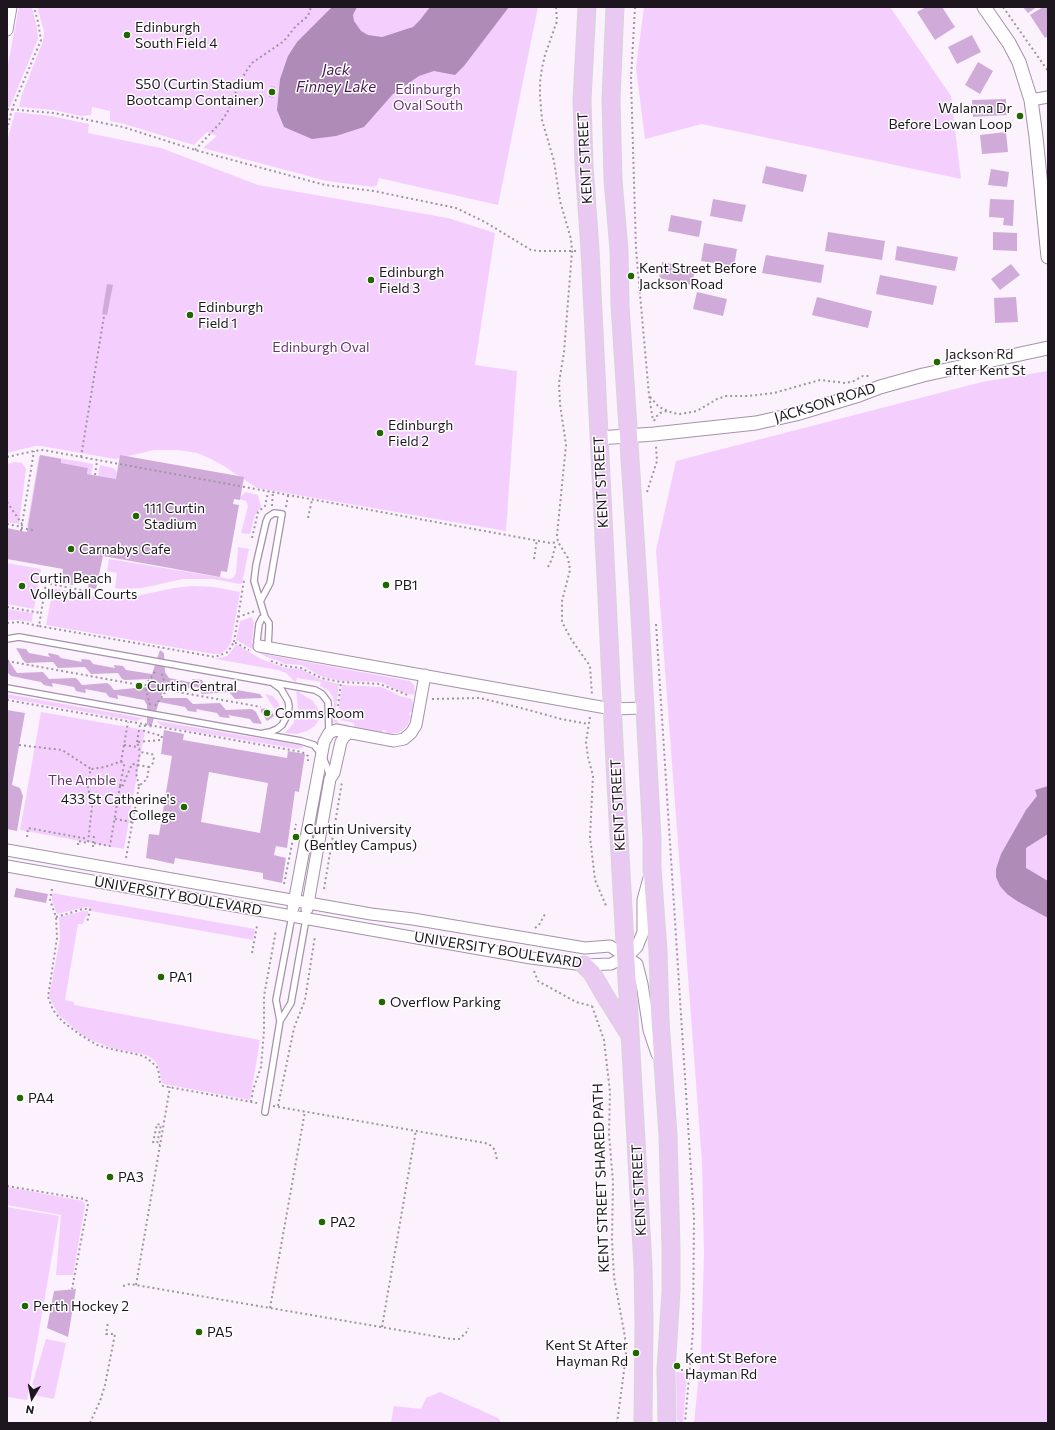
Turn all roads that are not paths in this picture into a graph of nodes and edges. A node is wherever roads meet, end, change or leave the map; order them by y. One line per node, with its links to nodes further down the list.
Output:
1 (11, 7): 5 (street)
2 (587, 7): 11 (main road, KENT STREET)
3 (615, 7): 10 (main road, KENT STREET)
4 (984, 7): 7 (street)
5 (7, 30)
6 (1048, 97): 7 (street)
7 (1031, 100): 8 (street)
8 (1048, 257)
9 (1048, 348): 10 (street, JACKSON ROAD)
10 (628, 436): 11 (street, JACKSON ROAD); 19 (main road, KENT STREET)
11 (598, 438): 20 (main road, KENT STREET)
12 (261, 600): 12 (lane); 13 (lane)
13 (265, 617): 15 (lane); 15 (lane)
14 (7, 639): 17 (lane)
15 (260, 648): 16 (street)
16 (425, 675): 20 (street); 22 (street)
17 (270, 682): 21 (lane); 23 (lane)
18 (7, 688): 23 (lane)
19 (644, 708): 20 (street); 28 (main road, KENT STREET)
20 (612, 709): 33 (main road, KENT STREET)
21 (329, 733): 22 (street); 24 (street)
22 (349, 733): 25 (street)
23 (260, 734): 24 (lane)
24 (322, 755): 25 (lane); 29 (street)
25 (330, 779): 30 (street)
26 (7, 850): 29 (street, UNIVERSITY BOULEVARD)
27 (7, 866): 31 (street, UNIVERSITY BOULEVARD)
28 (652, 868): 33 (street, KENT STREET); 37 (main road, KENT STREET)
29 (295, 901): 30 (street, UNIVERSITY BOULEVARD); 31 (street)
30 (308, 904): 32 (street); 33 (street, UNIVERSITY BOULEVARD)
31 (292, 916): 32 (street, UNIVERSITY BOULEVARD); 35 (lane)
32 (306, 919): 34 (street, UNIVERSITY BOULEVARD); 35 (lane)
33 (626, 956): 34 (street, UNIVERSITY BOULEVARD); 36 (main road, KENT STREET); 37 (street, KENT STREET)
34 (584, 965): 36 (main road)
35 (280, 1021): 38 (lane)
36 (631, 1036): 39 (main road, KENT STREET)
37 (664, 1075): 40 (main road, KENT STREET)
38 (265, 1112)
39 (643, 1423)
40 (667, 1423)

